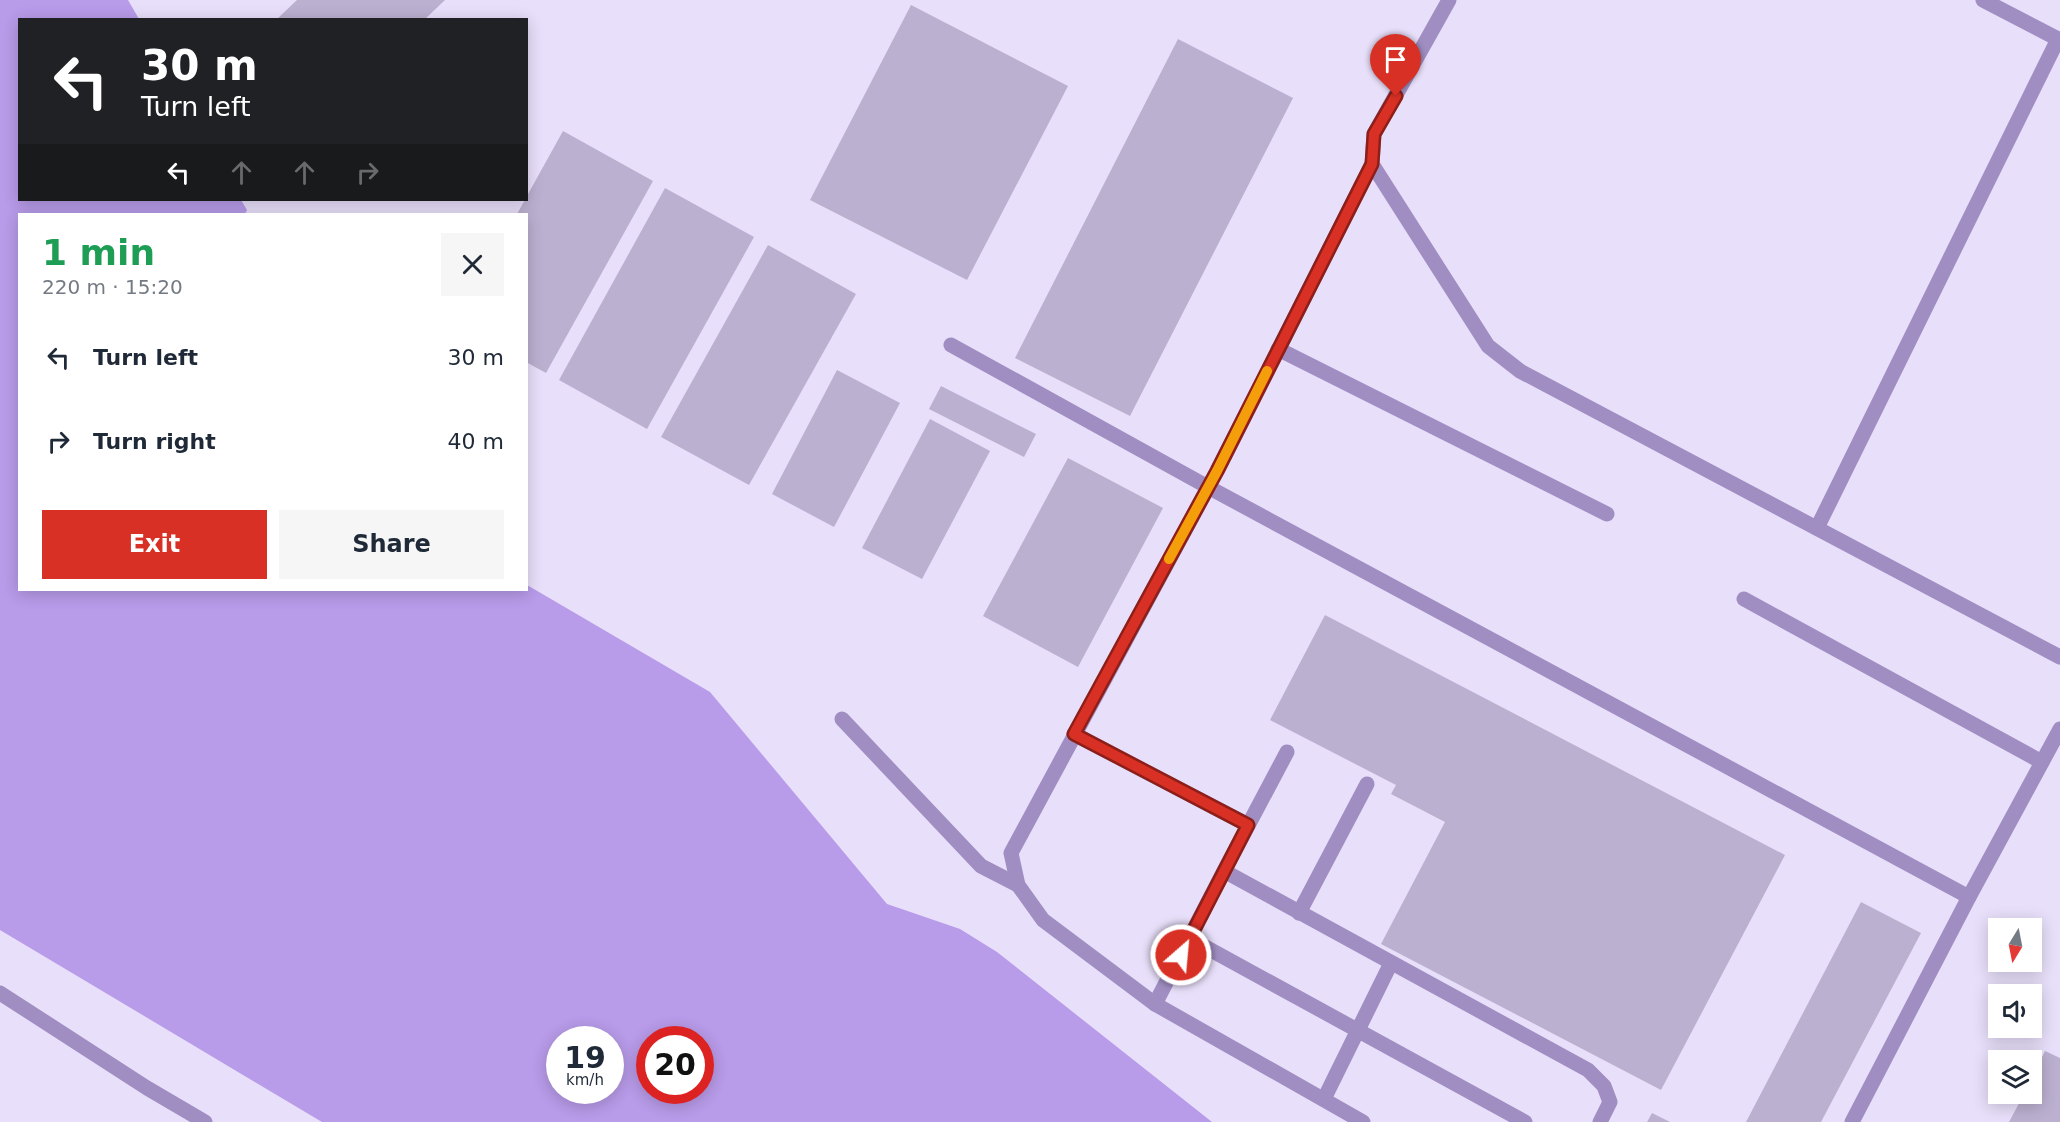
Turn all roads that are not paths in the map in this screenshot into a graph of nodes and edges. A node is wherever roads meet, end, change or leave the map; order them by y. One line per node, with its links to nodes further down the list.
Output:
1 (1449, 0): 4 (lane)
2 (1983, 0): 3 (lane)
3 (2059, 39): 9 (lane)
4 (1372, 164): 6 (lane); 9 (lane)
5 (951, 345): 7 (lane)
6 (1278, 349): 7 (lane); 8 (lane)
7 (1208, 487): 14 (lane); 21 (lane)
8 (1607, 514)
9 (1817, 528): 11 (lane)
10 (1744, 599): 16 (lane)
11 (2060, 657)
12 (842, 719): 20 (lane)
13 (2060, 729): 16 (lane)
14 (1074, 734): 18 (lane); 20 (lane)
15 (1287, 752): 18 (lane)
16 (2042, 762): 21 (lane)
17 (1368, 784): 22 (lane)
18 (1248, 825): 19 (lane)
19 (1224, 871): 22 (lane); 23 (lane)
20 (1018, 885): 26 (lane)
21 (1969, 897): 33 (lane)
22 (1299, 914): 24 (lane)
23 (1189, 938): 26 (lane); 27 (lane)
24 (1391, 963): 27 (lane); 32 (lane)
25 (0, 993): 29 (lane)
26 (1155, 1004): 28 (lane)
27 (1358, 1031): 28 (lane); 31 (lane)
28 (1324, 1099): 30 (lane)
29 (205, 1122)
30 (1363, 1122)
31 (1525, 1122)
32 (1600, 1122)
33 (1852, 1122)

